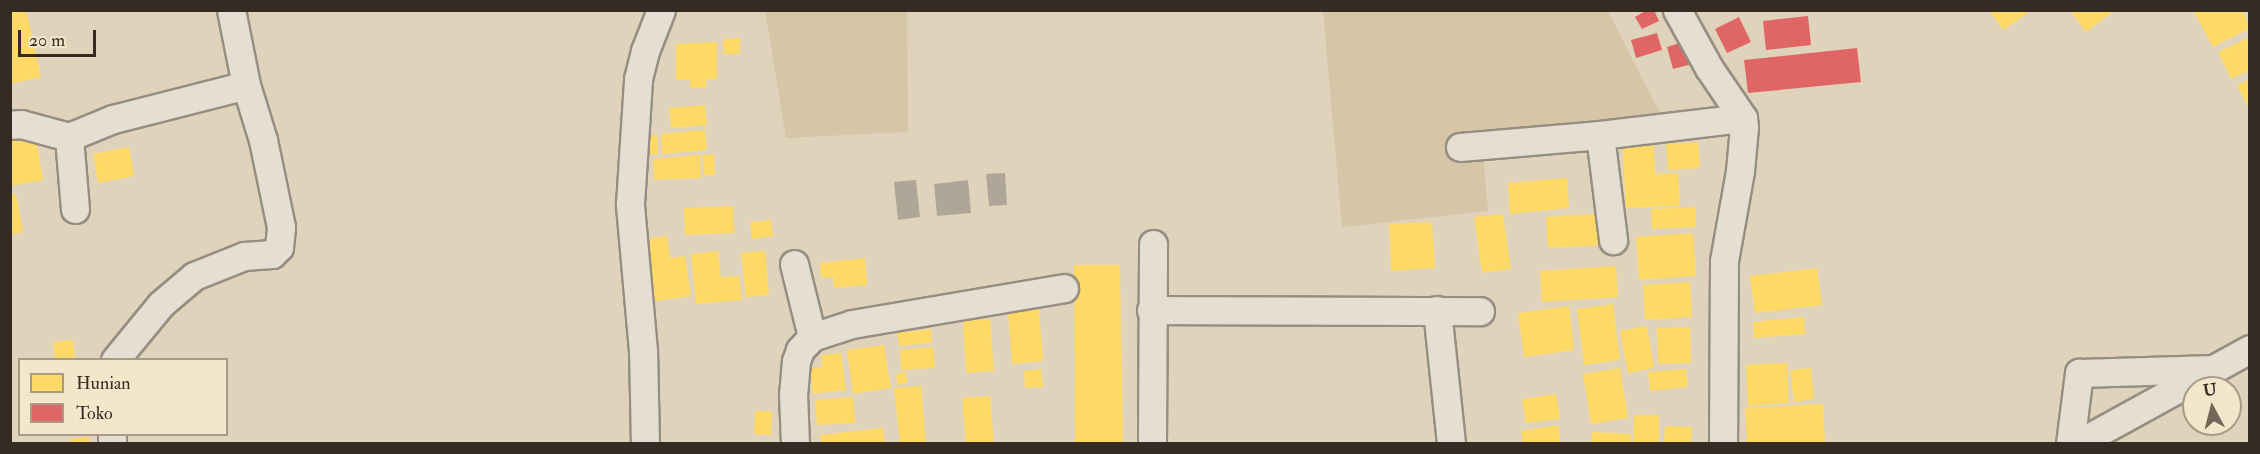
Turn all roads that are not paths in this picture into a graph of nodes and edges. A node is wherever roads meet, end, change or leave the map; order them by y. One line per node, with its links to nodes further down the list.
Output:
1 (231, 10): 4 (street)
2 (661, 10): 22 (street)
3 (1677, 10): 5 (street)
4 (246, 84): 8 (street); 20 (street)
5 (1743, 118): 7 (street); 26 (street)
6 (10, 125): 8 (street)
7 (1600, 135): 9 (street); 11 (street)
8 (69, 137): 10 (street)
9 (1460, 147)
10 (75, 209)
11 (1613, 240)
12 (1153, 244): 15 (street)
13 (794, 264): 18 (street)
14 (1064, 288): 18 (street)
15 (1151, 310): 16 (street); 24 (street)
16 (1437, 310): 17 (street); 25 (street)
17 (1480, 311)
18 (812, 337): 23 (street)
19 (2250, 349): 21 (street)
20 (117, 358)
21 (2214, 369): 27 (street); 28 (street)
22 (645, 444)
23 (795, 444)
24 (1152, 444)
25 (1451, 444)
26 (1723, 444)
27 (2070, 444)
28 (2077, 444)

